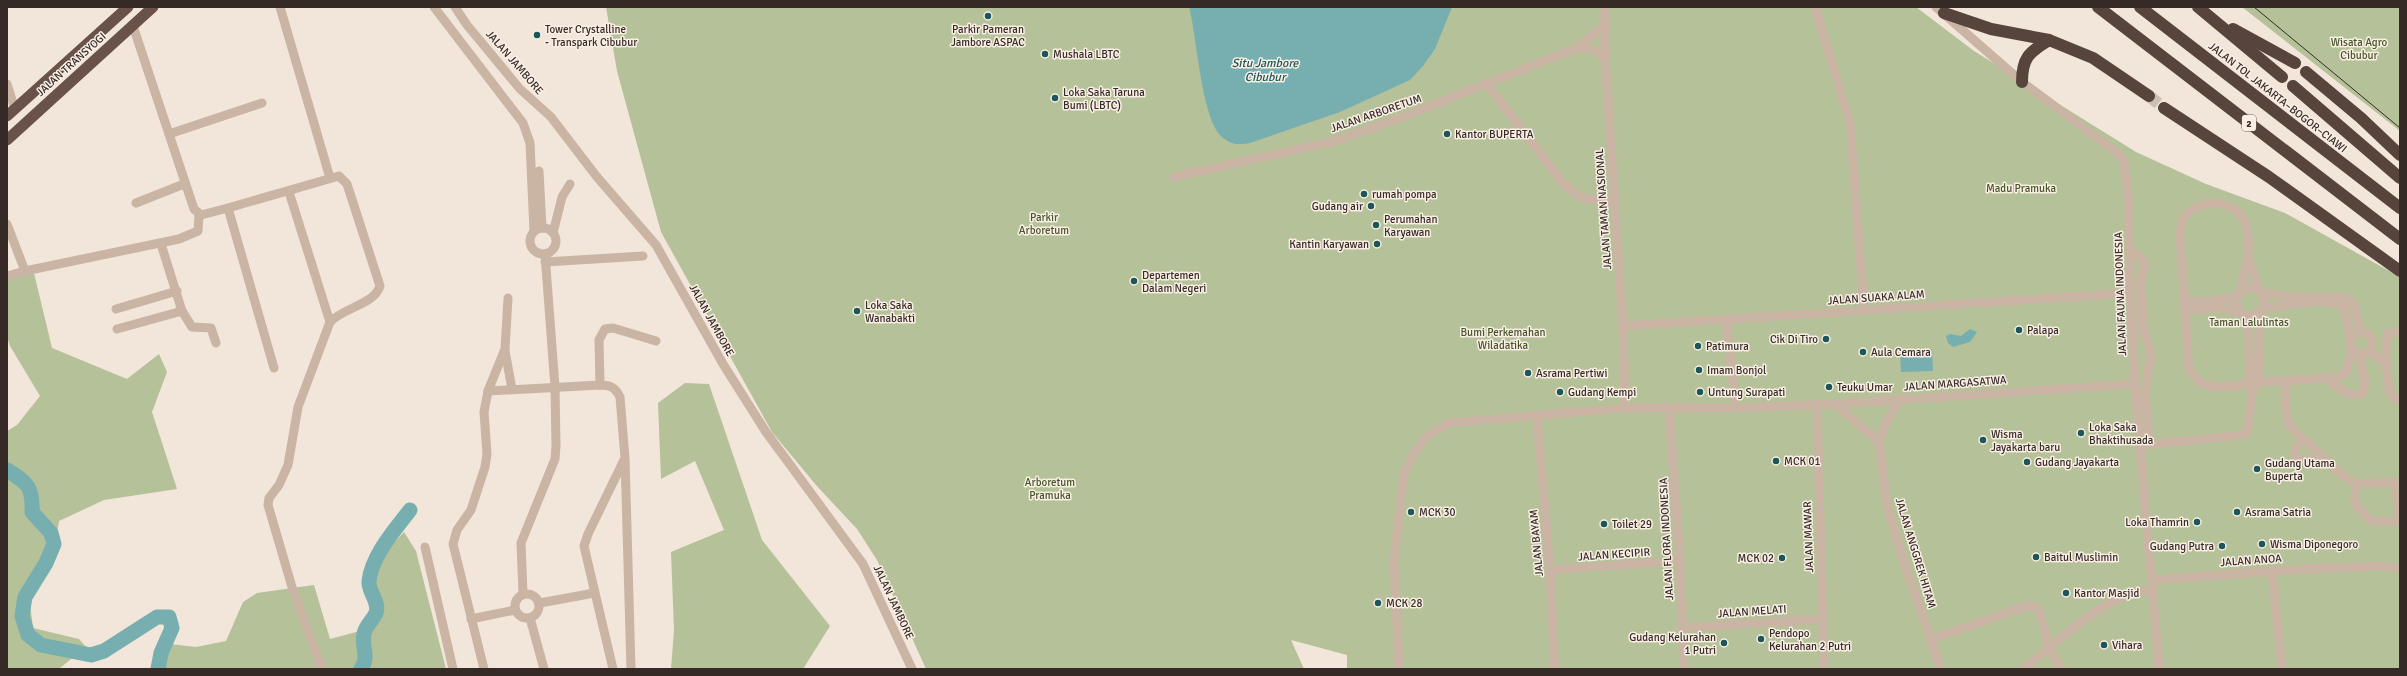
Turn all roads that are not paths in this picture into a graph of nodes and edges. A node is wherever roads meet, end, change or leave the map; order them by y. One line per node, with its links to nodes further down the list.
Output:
1 (128, 7): 28 (highway, JALAN TRANSYOGI)
2 (153, 7): 14 (highway, JALAN TRANSYOGI)
3 (280, 7): 33 (street)
4 (434, 7): 44 (street)
5 (441, 7): 44 (street)
6 (455, 7): 126 (street, JALAN JAMBORE)
7 (1604, 7): 13 (street, JALAN TAMAN NASIONAL)
8 (1816, 7): 62 (street)
9 (2098, 7): 46 (highway, 2)
10 (2140, 7): 41 (highway, JALAN TOL JAKARTA–BOGOR–CIAWI / 2)
11 (1940, 10): 15 (highway); 21 (street, JALAN FAUNA INDONESIA)
12 (2201, 10): 18 (highway); 20 (highway)
13 (1605, 25): 16 (street, JALAN ARBORETUM); 17 (street, JALAN TAMAN NASIONAL)
14 (133, 26): 29 (street); 30 (highway, JALAN TRANSYOGI)
15 (2049, 40): 21 (highway); 25 (highway)
16 (1578, 47): 17 (street); 22 (street, JALAN ARBORETUM)
17 (1605, 57): 39 (street, JALAN TAMAN NASIONAL)
18 (2295, 63)
19 (2306, 72): 31 (highway)
20 (2282, 77)
21 (2022, 82): 48 (street, JALAN FAUNA INDONESIA)
22 (1486, 83): 32 (street, JALAN ARBORETUM); 39 (street)
23 (7, 84): 28 (street)
24 (2293, 86): 34 (highway)
25 (2149, 96)
26 (262, 103): 29 (street)
27 (2164, 108): 53 (highway)
28 (11, 113)
29 (169, 134): 35 (street)
30 (7, 140)
31 (2400, 156)
32 (1174, 177)
33 (330, 178): 37 (street); 67 (street)
34 (2400, 178)
35 (184, 184): 38 (street); 42 (street)
36 (570, 184): 45 (street)
37 (289, 192): 40 (street); 67 (street)
38 (136, 203)
39 (1614, 204): 68 (street, JALAN TAMAN NASIONAL)
40 (228, 208): 42 (street); 78 (street)
41 (2400, 208)
42 (199, 214): 47 (street)
43 (7, 224): 52 (street)
44 (538, 229): 45 (street); 51 (street)
45 (553, 233): 51 (street)
46 (2400, 239)
47 (161, 244): 52 (street); 55 (street)
48 (2130, 251): 57 (street, JALAN FAUNA INDONESIA); 97 (street)
49 (2248, 255): 56 (street); 58 (street); 60 (street)
50 (643, 256): 51 (street)
51 (545, 258): 84 (street)
52 (25, 271): 54 (street)
53 (2400, 271)
54 (7, 276)
55 (177, 291): 61 (street); 64 (street)
56 (2260, 292): 58 (street); 63 (street); 70 (street)
57 (2130, 293): 62 (street, JALAN SUAKA ALAM); 83 (street, JALAN FAUNA INDONESIA)
58 (2240, 294): 60 (street); 65 (street)
59 (508, 298): 75 (street)
60 (2184, 306): 65 (street); 80 (street)
61 (116, 309)
62 (1864, 309): 66 (street, JALAN SUAKA ALAM)
63 (2261, 310): 65 (street); 72 (street); 80 (street)
64 (182, 311): 69 (street); 74 (street)
65 (2243, 313): 80 (street)
66 (1726, 319): 68 (street, JALAN SUAKA ALAM); 93 (street)
67 (330, 322): 120 (street)
68 (1623, 326): 91 (street, JALAN TAMAN NASIONAL)
69 (117, 329)
70 (2360, 332): 72 (street); 76 (street)
71 (2400, 332): 77 (street)
72 (2350, 340): 76 (street)
73 (656, 341): 82 (street)
74 (216, 343)
75 (505, 349): 85 (street); 86 (street)
76 (2361, 352): 77 (street); 79 (street); 79 (street)
77 (2388, 365): 88 (street)
78 (274, 368)
79 (2322, 378): 81 (street)
80 (2253, 382): 81 (street); 97 (street)
81 (2286, 382): 95 (street)
82 (600, 384): 84 (street); 98 (street)
83 (2135, 384): 87 (street, JALAN MARGASATWA); 97 (street, JALAN FAUNA INDONESIA)
84 (555, 387): 85 (street); 111 (street)
85 (512, 389): 86 (street)
86 (488, 391): 115 (street)
87 (1900, 398): 90 (street, JALAN MARGASATWA); 96 (street, JALAN ANGGREK HITAM)
88 (2400, 398)
89 (1816, 404): 90 (street, JALAN MARGASATWA); 93 (street, JALAN MARGASATWA); 116 (street, JALAN MAWAR)
90 (1835, 404): 96 (street)
91 (1625, 408): 92 (street, JALAN MARGASATWA); 94 (street, JALAN MARGASATWA)
92 (1669, 408): 93 (street, JALAN MARGASATWA); 104 (street, JALAN FLORA INDONESIA)
93 (1736, 408)
94 (1537, 416): 106 (street, JALAN BAYAM); 127 (street, JALAN MARGASATWA)
95 (2300, 438): 99 (street); 99 (street)
96 (1879, 442): 118 (street, JALAN ANGGREK HITAM)
97 (2146, 444): 108 (street, JALAN FAUNA INDONESIA)
98 (625, 458): 110 (street); 125 (street)
99 (2326, 460): 101 (street)
100 (2398, 482): 101 (street); 102 (street)
101 (2356, 484): 102 (street)
102 (2400, 521)
103 (425, 547): 121 (street)
104 (1680, 561): 106 (street, JALAN KECIPIR); 117 (street, JALAN FLORA INDONESIA)
105 (2400, 568): 107 (street, JALAN ANOA)
106 (1550, 570): 128 (street, JALAN BAYAM)
107 (2272, 571): 108 (street, JALAN ANOA); 135 (street)
108 (2152, 580): 109 (street, JALAN FAUNA INDONESIA)
109 (2153, 590): 119 (street); 134 (street, JALAN FAUNA INDONESIA)
110 (594, 593): 112 (street); 124 (street)
111 (523, 594): 112 (street); 113 (street)
112 (540, 603): 114 (street)
113 (515, 610): 114 (street); 115 (street)
114 (530, 618): 123 (street)
115 (471, 619): 122 (street)
116 (1823, 619): 117 (street, JALAN MELATI); 130 (street, JALAN MAWAR)
117 (1682, 628): 129 (street, JALAN FLORA INDONESIA)
118 (1932, 639): 119 (street); 131 (street, JALAN ANGGREK HITAM)
119 (2049, 647): 132 (street); 133 (street)
120 (322, 669)
121 (453, 669)
122 (484, 669)
123 (544, 669)
124 (614, 669)
125 (631, 669)
126 (912, 669)
127 (1399, 669)
128 (1555, 669)
129 (1684, 669)
130 (1824, 669)
131 (1942, 669)
132 (2024, 669)
133 (2061, 669)
134 (2159, 669)
135 (2282, 669)

